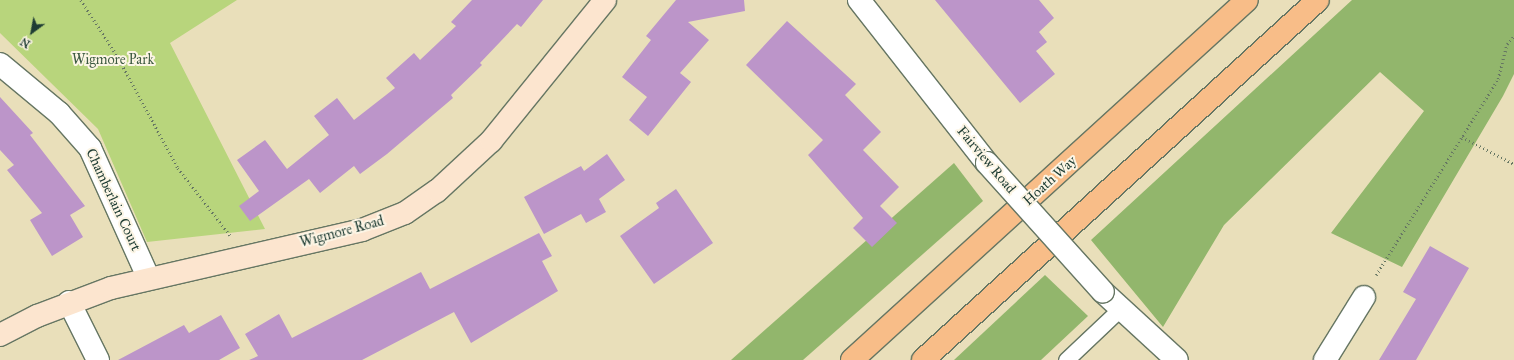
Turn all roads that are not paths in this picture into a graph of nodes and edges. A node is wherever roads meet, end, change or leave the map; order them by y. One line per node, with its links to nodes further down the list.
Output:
1 (605, 0): 6 (street, Wigmore Road)
2 (859, 0): 9 (street, Fairview Road, bridge)
3 (1248, 0): 12 (main road, Hoath Way)
4 (1318, 0): 13 (main road)
5 (0, 64): 6 (street, Chamberlain Court)
6 (148, 277): 8 (street, Wigmore Road)
7 (1364, 297): 16 (street)
8 (69, 302): 10 (street, Wigmore Road); 11 (street)
9 (1120, 309): 14 (lane); 15 (street, Fairview Road)
10 (0, 335)
11 (98, 360)
12 (852, 360)
13 (923, 360)
14 (1066, 360)
15 (1177, 360)
16 (1325, 360)

